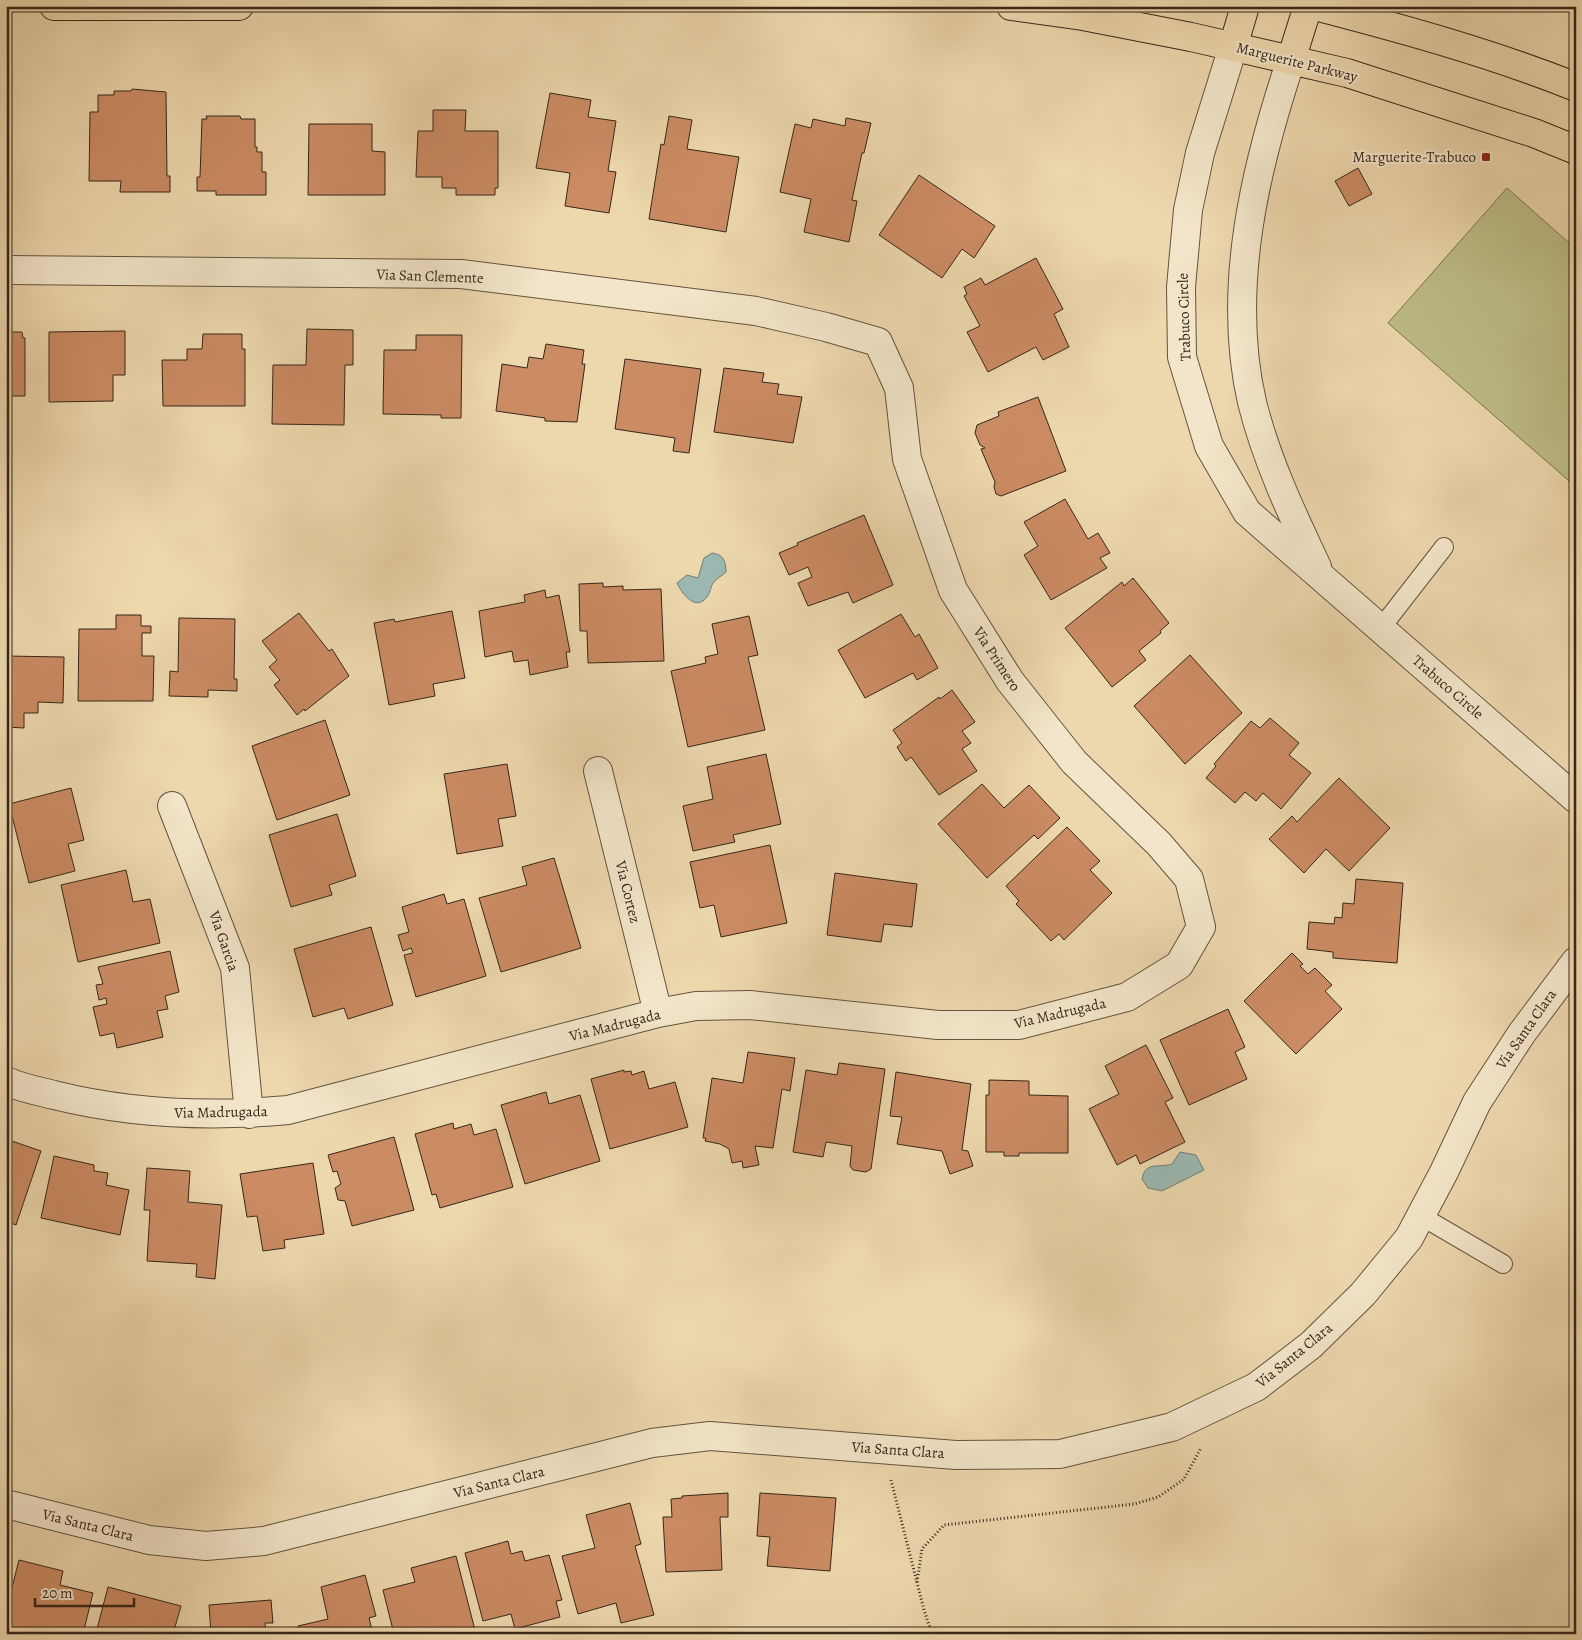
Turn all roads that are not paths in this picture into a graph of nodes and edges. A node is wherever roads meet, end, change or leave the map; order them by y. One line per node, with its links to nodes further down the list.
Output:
1 (54, 6): 2 (main road)
2 (239, 6)
3 (1011, 6): 7 (main road, Marguerite Parkway)
4 (1245, 6): 7 (main road)
5 (1308, 6): 8 (main road)
6 (1315, 6): 9 (main road)
7 (1233, 47): 8 (main road, Marguerite Parkway); 14 (street, Trabuco Circle)
8 (1291, 60): 10 (main road, Marguerite Parkway); 14 (street, Trabuco Circle)
9 (1576, 87)
10 (1576, 150)
11 (6, 270): 12 (street, Via San Clemente)
12 (878, 342): 19 (street, Via Primero)
13 (1444, 547): 15 (lane)
14 (1321, 575): 15 (street, Trabuco Circle)
15 (1381, 628): 17 (street, Trabuco Circle)
16 (598, 771): 21 (street, Via Cortez)
17 (1576, 799)
18 (172, 806): 23 (street, Via Garcia)
19 (1201, 927): 21 (street, Via Madrugada)
20 (1576, 960): 24 (street, Via Santa Clara)
21 (658, 1014): 23 (street, Via Madrugada)
22 (6, 1081): 23 (street, Via Madrugada)
23 (249, 1114)
24 (1421, 1216): 25 (lane); 26 (street, Via Santa Clara)
25 (1503, 1264)
26 (6, 1504)

